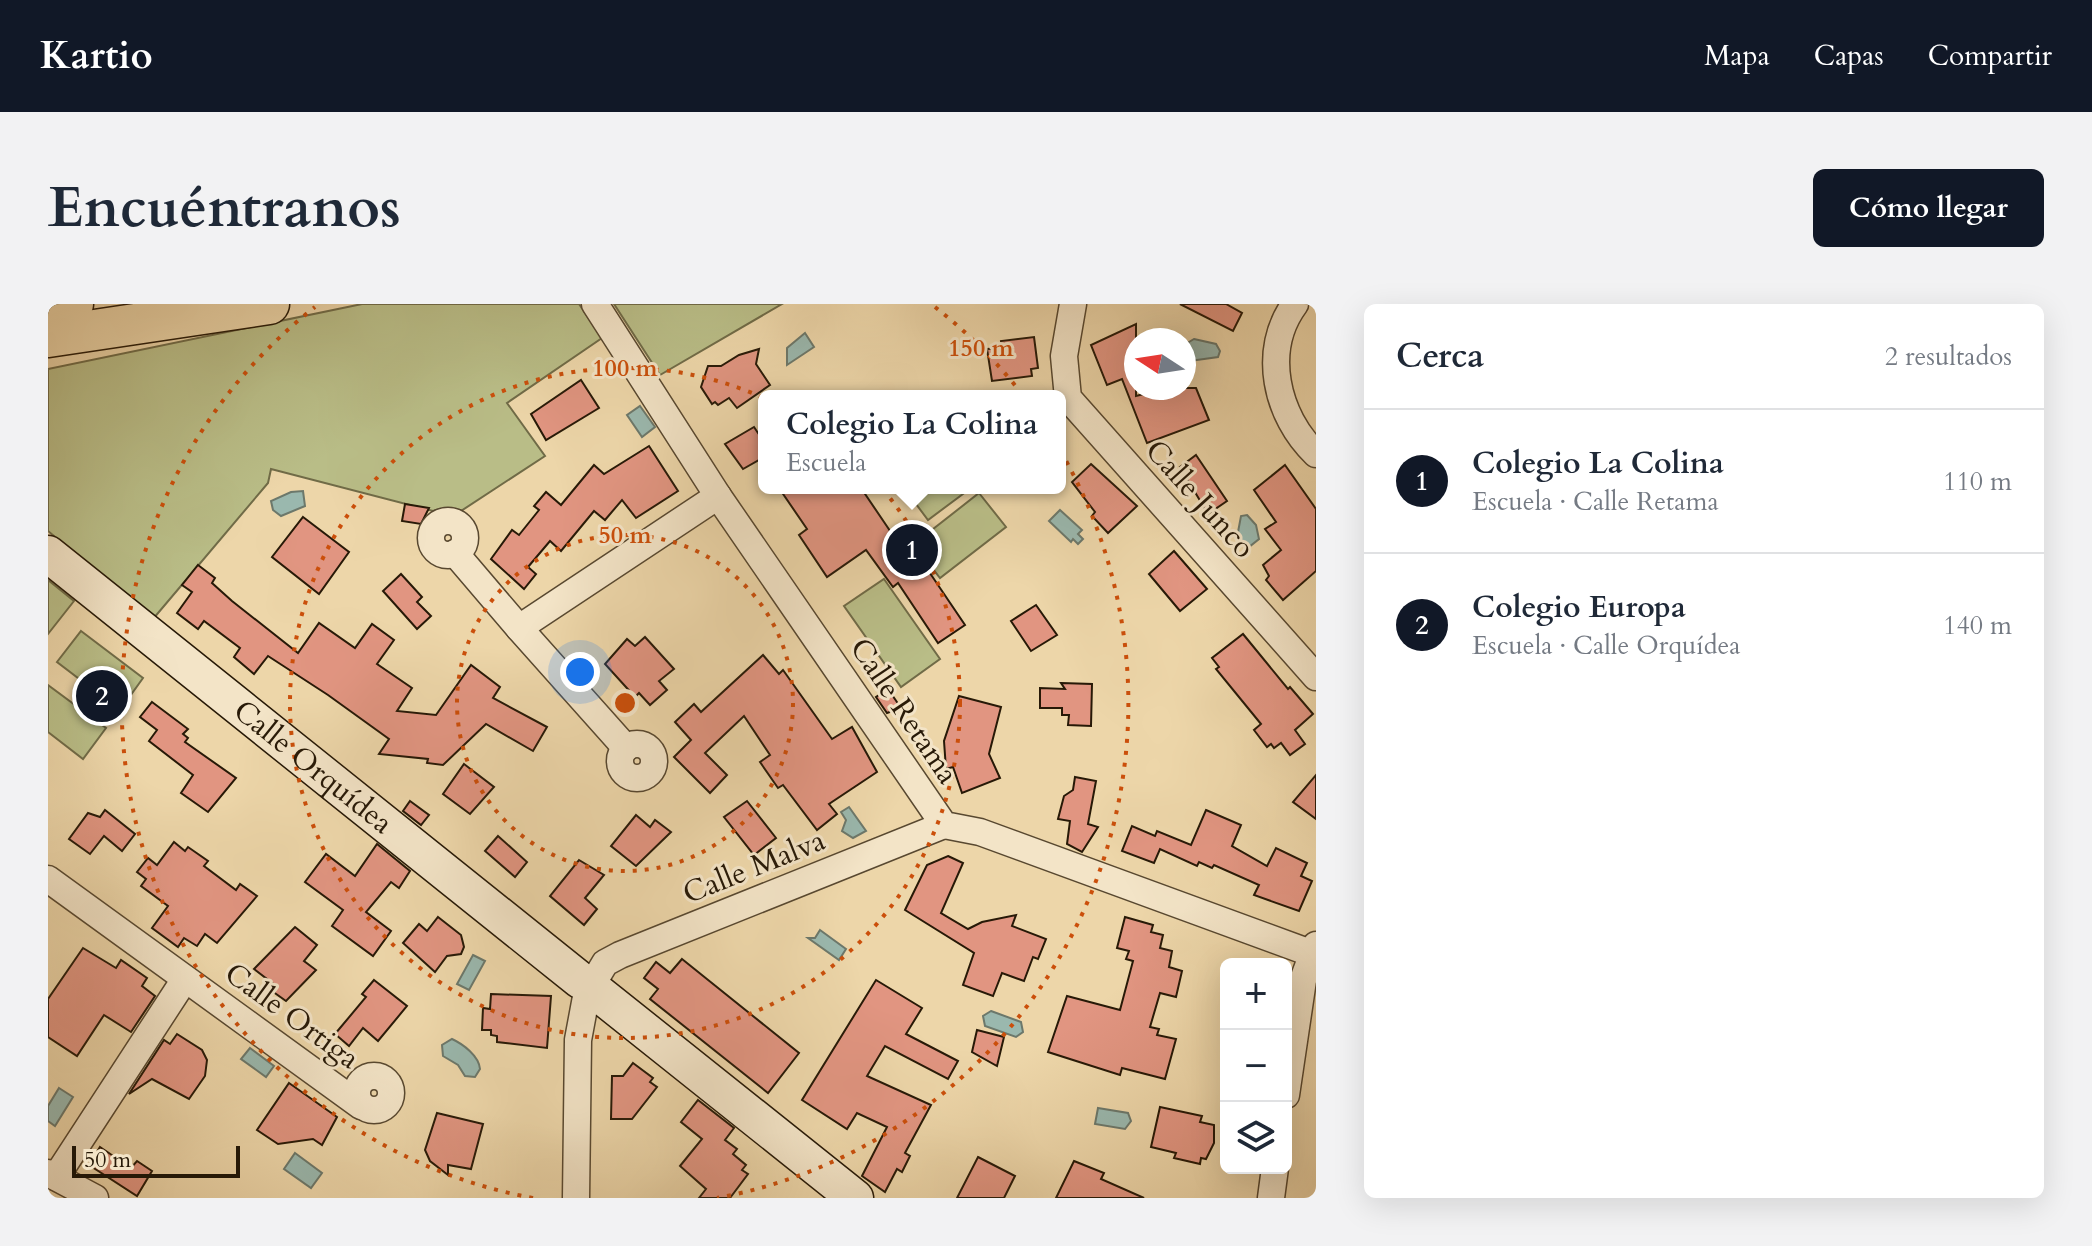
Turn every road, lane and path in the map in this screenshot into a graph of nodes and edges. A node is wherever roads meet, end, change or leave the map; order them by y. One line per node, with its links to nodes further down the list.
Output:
1 (73, 304): 6 (main road)
2 (269, 304): 7 (main road)
3 (595, 304): 11 (street, Calle Retama)
4 (1073, 304): 15 (street, Calle Junco)
5 (1295, 304): 10 (street)
6 (48, 308)
7 (121, 327): 8 (main road); 9 (main road)
8 (48, 337)
9 (48, 351)
10 (1316, 454)
11 (718, 496): 14 (street); 17 (street, Calle Retama)
12 (455, 553): 14 (street)
13 (48, 554): 21 (street, Calle Orquídea)
14 (519, 628): 16 (street)
15 (1316, 677)
16 (626, 748)
17 (944, 825): 19 (street, Calle Retama); 21 (street, Calle Malva)
18 (48, 879): 20 (street, Calle Ortiga)
19 (1314, 951): 22 (street)
20 (185, 979): 23 (street, Calle Ortiga); 25 (street, Calle Ortiga)
21 (590, 987): 27 (street); 28 (street, Calle Orquídea)
22 (1292, 1054)
23 (361, 1106)
24 (1274, 1174): 29 (street)
25 (60, 1183): 26 (street)
26 (95, 1198)
27 (576, 1198)
28 (855, 1198)
29 (1271, 1198)

